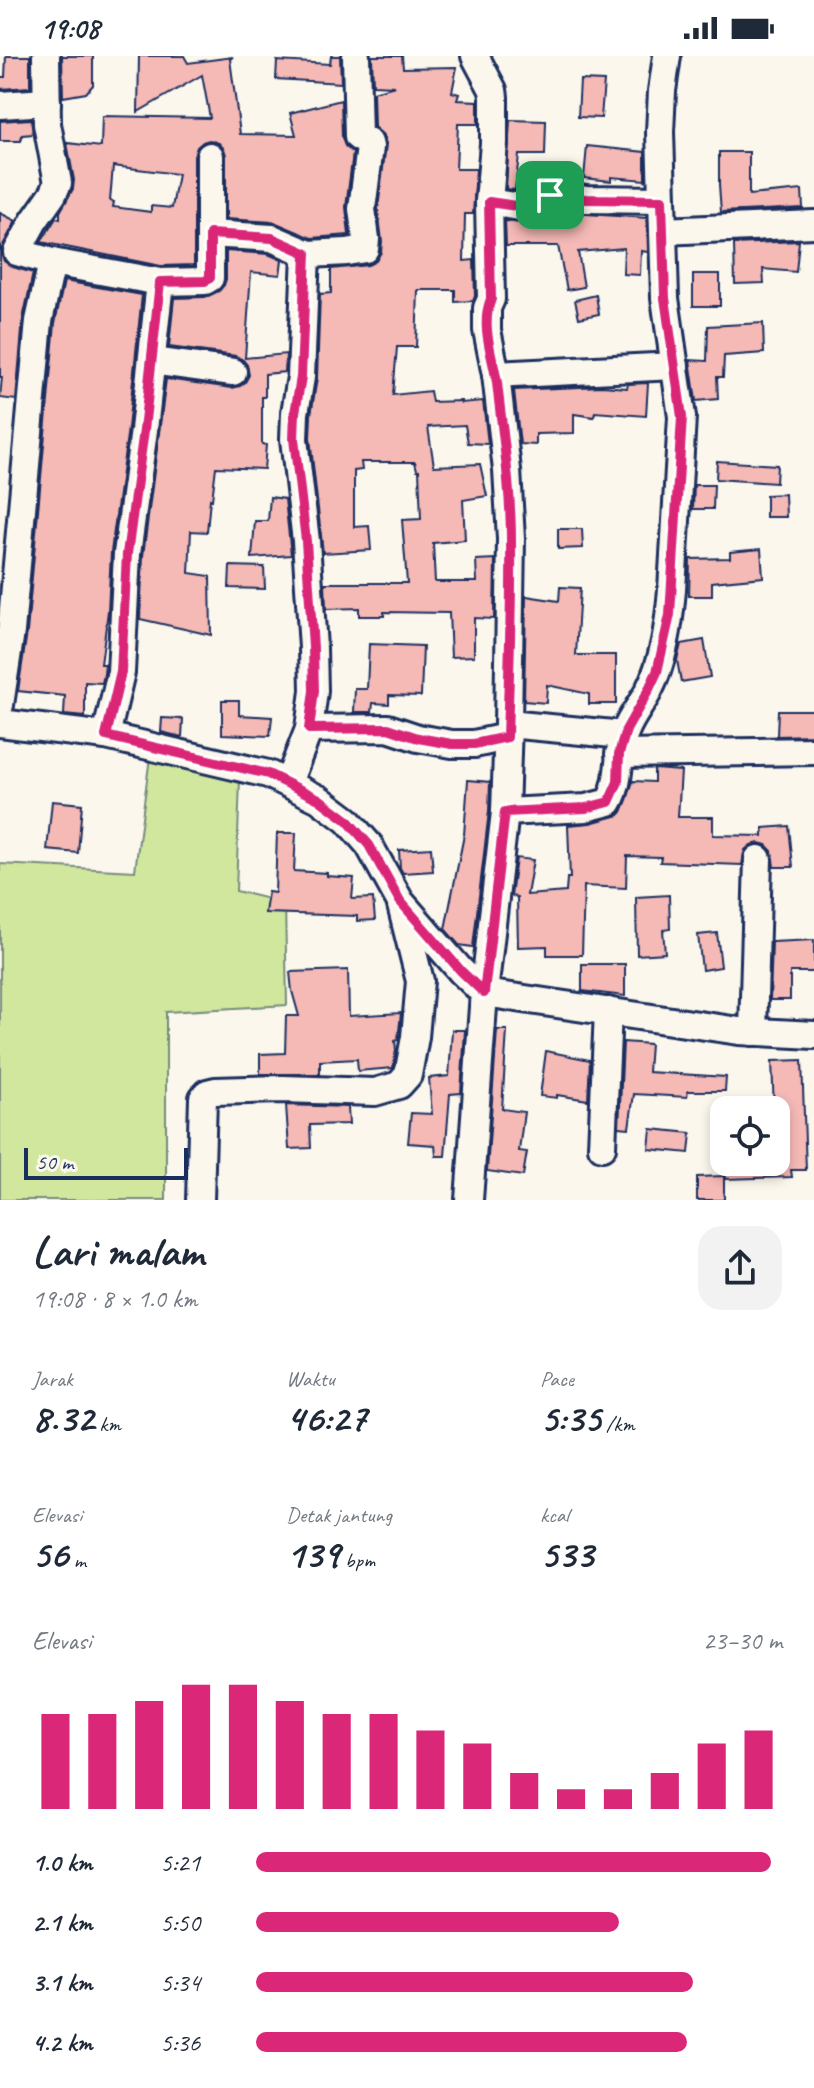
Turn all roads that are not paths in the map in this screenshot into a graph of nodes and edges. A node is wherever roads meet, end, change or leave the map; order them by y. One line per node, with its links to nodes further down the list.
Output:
1 (46, 56): 5 (street)
2 (356, 56): 13 (street)
3 (475, 56): 9 (street)
4 (667, 56): 8 (street)
5 (47, 102): 6 (street); 14 (street)
6 (0, 105)
7 (210, 156): 12 (street)
8 (662, 200): 9 (street); 11 (street)
9 (489, 202): 20 (street)
10 (814, 224): 11 (street)
11 (663, 231): 18 (street)
12 (210, 234): 13 (street); 16 (street)
13 (306, 253): 23 (street)
14 (8, 259): 15 (street)
15 (52, 262): 16 (street); 21 (street)
16 (160, 282): 17 (street)
17 (152, 361): 19 (street); 25 (street)
18 (675, 366): 20 (street); 26 (street)
19 (233, 372)
20 (496, 375): 24 (street)
21 (0, 705)
22 (0, 723): 25 (street)
23 (309, 729): 24 (street); 28 (street)
24 (507, 730): 26 (street); 29 (street)
25 (106, 736): 28 (street)
26 (622, 744): 27 (street); 29 (street)
27 (814, 751)
28 (288, 783): 31 (street)
29 (505, 812): 32 (street)
30 (758, 859): 34 (street)
31 (400, 901): 32 (street); 37 (street)
32 (484, 993): 33 (street); 38 (street)
33 (608, 1011): 34 (street); 36 (street)
34 (753, 1032): 35 (street)
35 (814, 1035)
36 (602, 1147)
37 (200, 1200)
38 (469, 1200)

